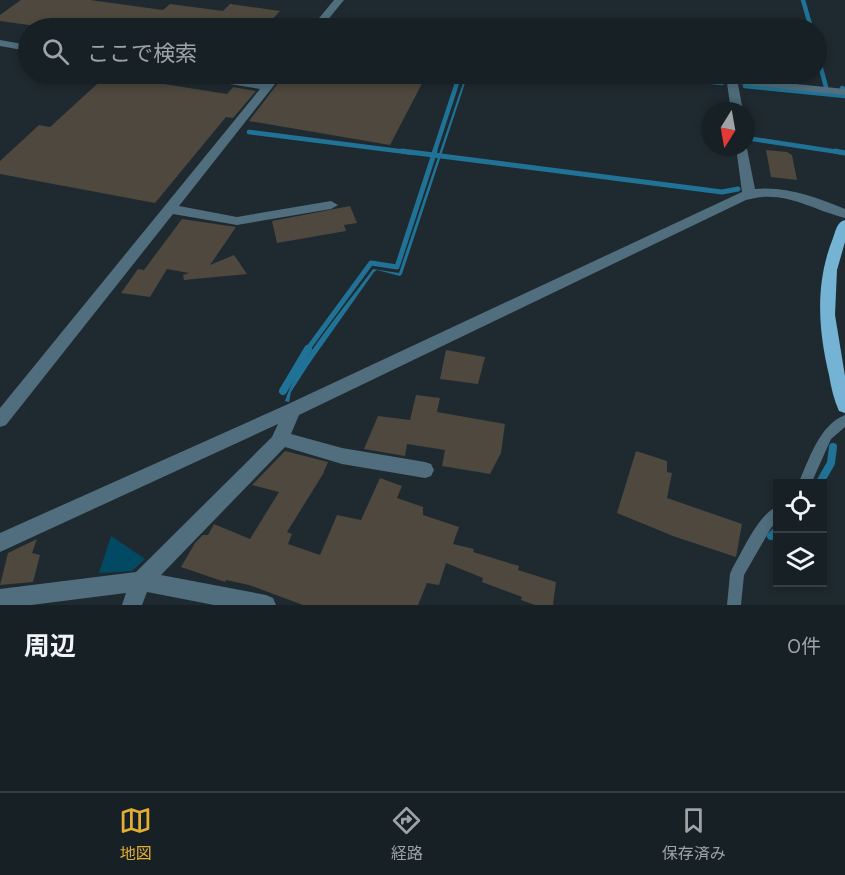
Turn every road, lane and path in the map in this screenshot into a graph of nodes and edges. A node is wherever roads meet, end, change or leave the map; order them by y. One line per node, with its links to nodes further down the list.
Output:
1 (339, 0): 2 (street)
2 (324, 18)
3 (0, 44): 4 (street)
4 (18, 47)
5 (248, 84): 9 (street)
6 (270, 84): 9 (street)
7 (733, 84): 11 (street)
8 (770, 84): 10 (street)
9 (267, 87): 15 (street)
10 (845, 92)
11 (736, 102)
12 (743, 156): 13 (street)
13 (749, 194): 16 (street); 19 (street)
14 (331, 205): 15 (street)
15 (170, 209): 20 (street)
16 (845, 214)
17 (845, 224): 18 (main road)
18 (845, 406)
19 (292, 410): 22 (street); 26 (street)
20 (0, 420)
21 (845, 420): 24 (lane)
22 (281, 438): 23 (street); 27 (street)
23 (425, 470)
24 (806, 479)
25 (773, 516): 31 (lane)
26 (0, 543)
27 (141, 581): 28 (street); 29 (street); 30 (street)
28 (0, 599)
29 (132, 605)
30 (266, 605)
31 (734, 605)

